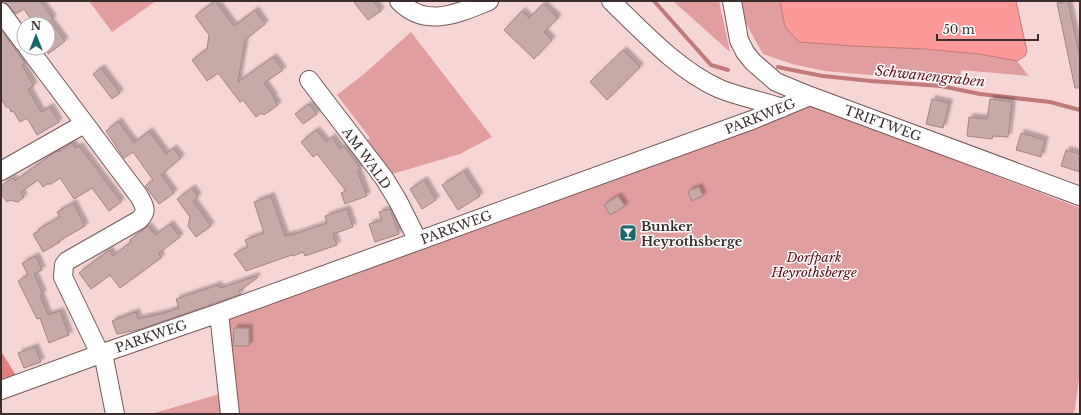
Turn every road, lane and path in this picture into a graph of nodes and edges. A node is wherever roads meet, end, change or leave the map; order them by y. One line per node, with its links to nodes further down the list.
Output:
1 (400, 1): 2 (street)
2 (489, 1)
3 (611, 1): 10 (street)
4 (732, 1): 9 (street, TRIFTWEG)
5 (1, 12): 6 (street)
6 (16, 32)
7 (34, 56): 11 (street, PARKWEG)
8 (309, 80): 14 (street, AM WALD)
9 (810, 96): 10 (street, PARKWEG); 13 (street, TRIFTWEG)
10 (782, 108): 14 (street, PARKWEG)
11 (84, 124): 12 (street); 16 (street, PARKWEG)
12 (1, 171)
13 (1080, 196)
14 (418, 241): 15 (street, PARKWEG)
15 (219, 313): 16 (street, PARKWEG); 19 (street)
16 (101, 353): 17 (street, PARKWEG); 18 (street)
17 (1, 390)
18 (115, 414)
19 (230, 414)

